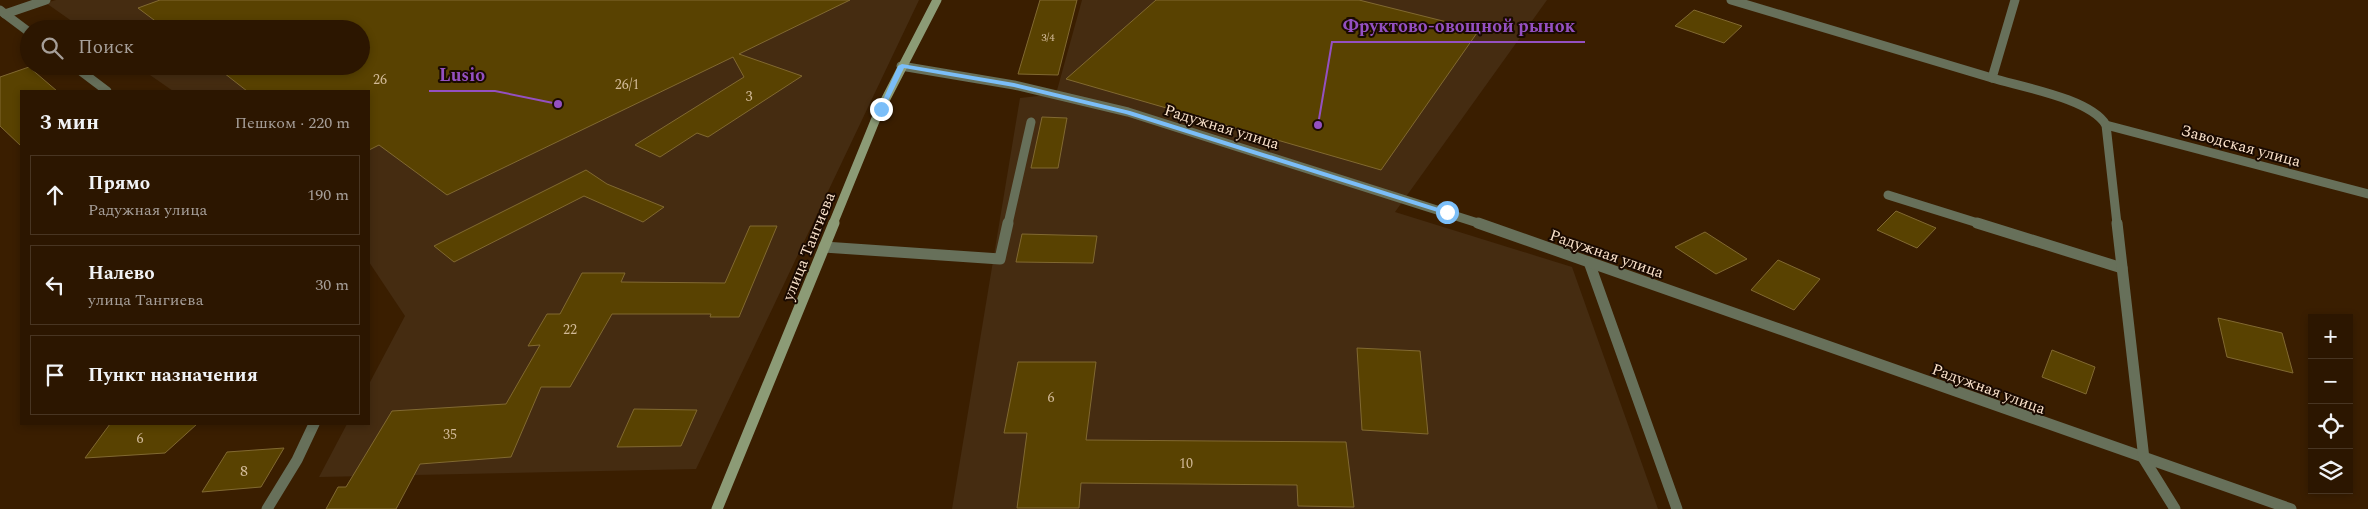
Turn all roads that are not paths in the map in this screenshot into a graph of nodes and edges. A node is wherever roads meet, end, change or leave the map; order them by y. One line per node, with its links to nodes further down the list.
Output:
1 (46, 0): 5 (street)
2 (938, 0): 7 (main road, улица Тангиева)
3 (1731, 0): 9 (street)
4 (2015, 0): 9 (street)
5 (2, 12): 6 (street)
6 (20, 25)
7 (902, 66): 15 (main road, улица Тангиева); 16 (street, Радужная улица)
8 (86, 75): 10 (street)
9 (1992, 78): 12 (street)
10 (106, 90)
11 (1031, 122): 15 (street)
12 (2106, 125): 13 (street, Заводская улица); 17 (street)
13 (2368, 194)
14 (1888, 195): 17 (street)
15 (824, 248): 21 (main road, улица Тангиева)
16 (1589, 262): 19 (street, Радужная улица); 22 (street)
17 (2122, 268): 19 (street)
18 (314, 425): 20 (street)
19 (2144, 459): 23 (street); 24 (street, Радужная улица)
20 (267, 509)
21 (717, 509)
22 (1677, 509)
23 (2175, 509)
24 (2291, 509)

